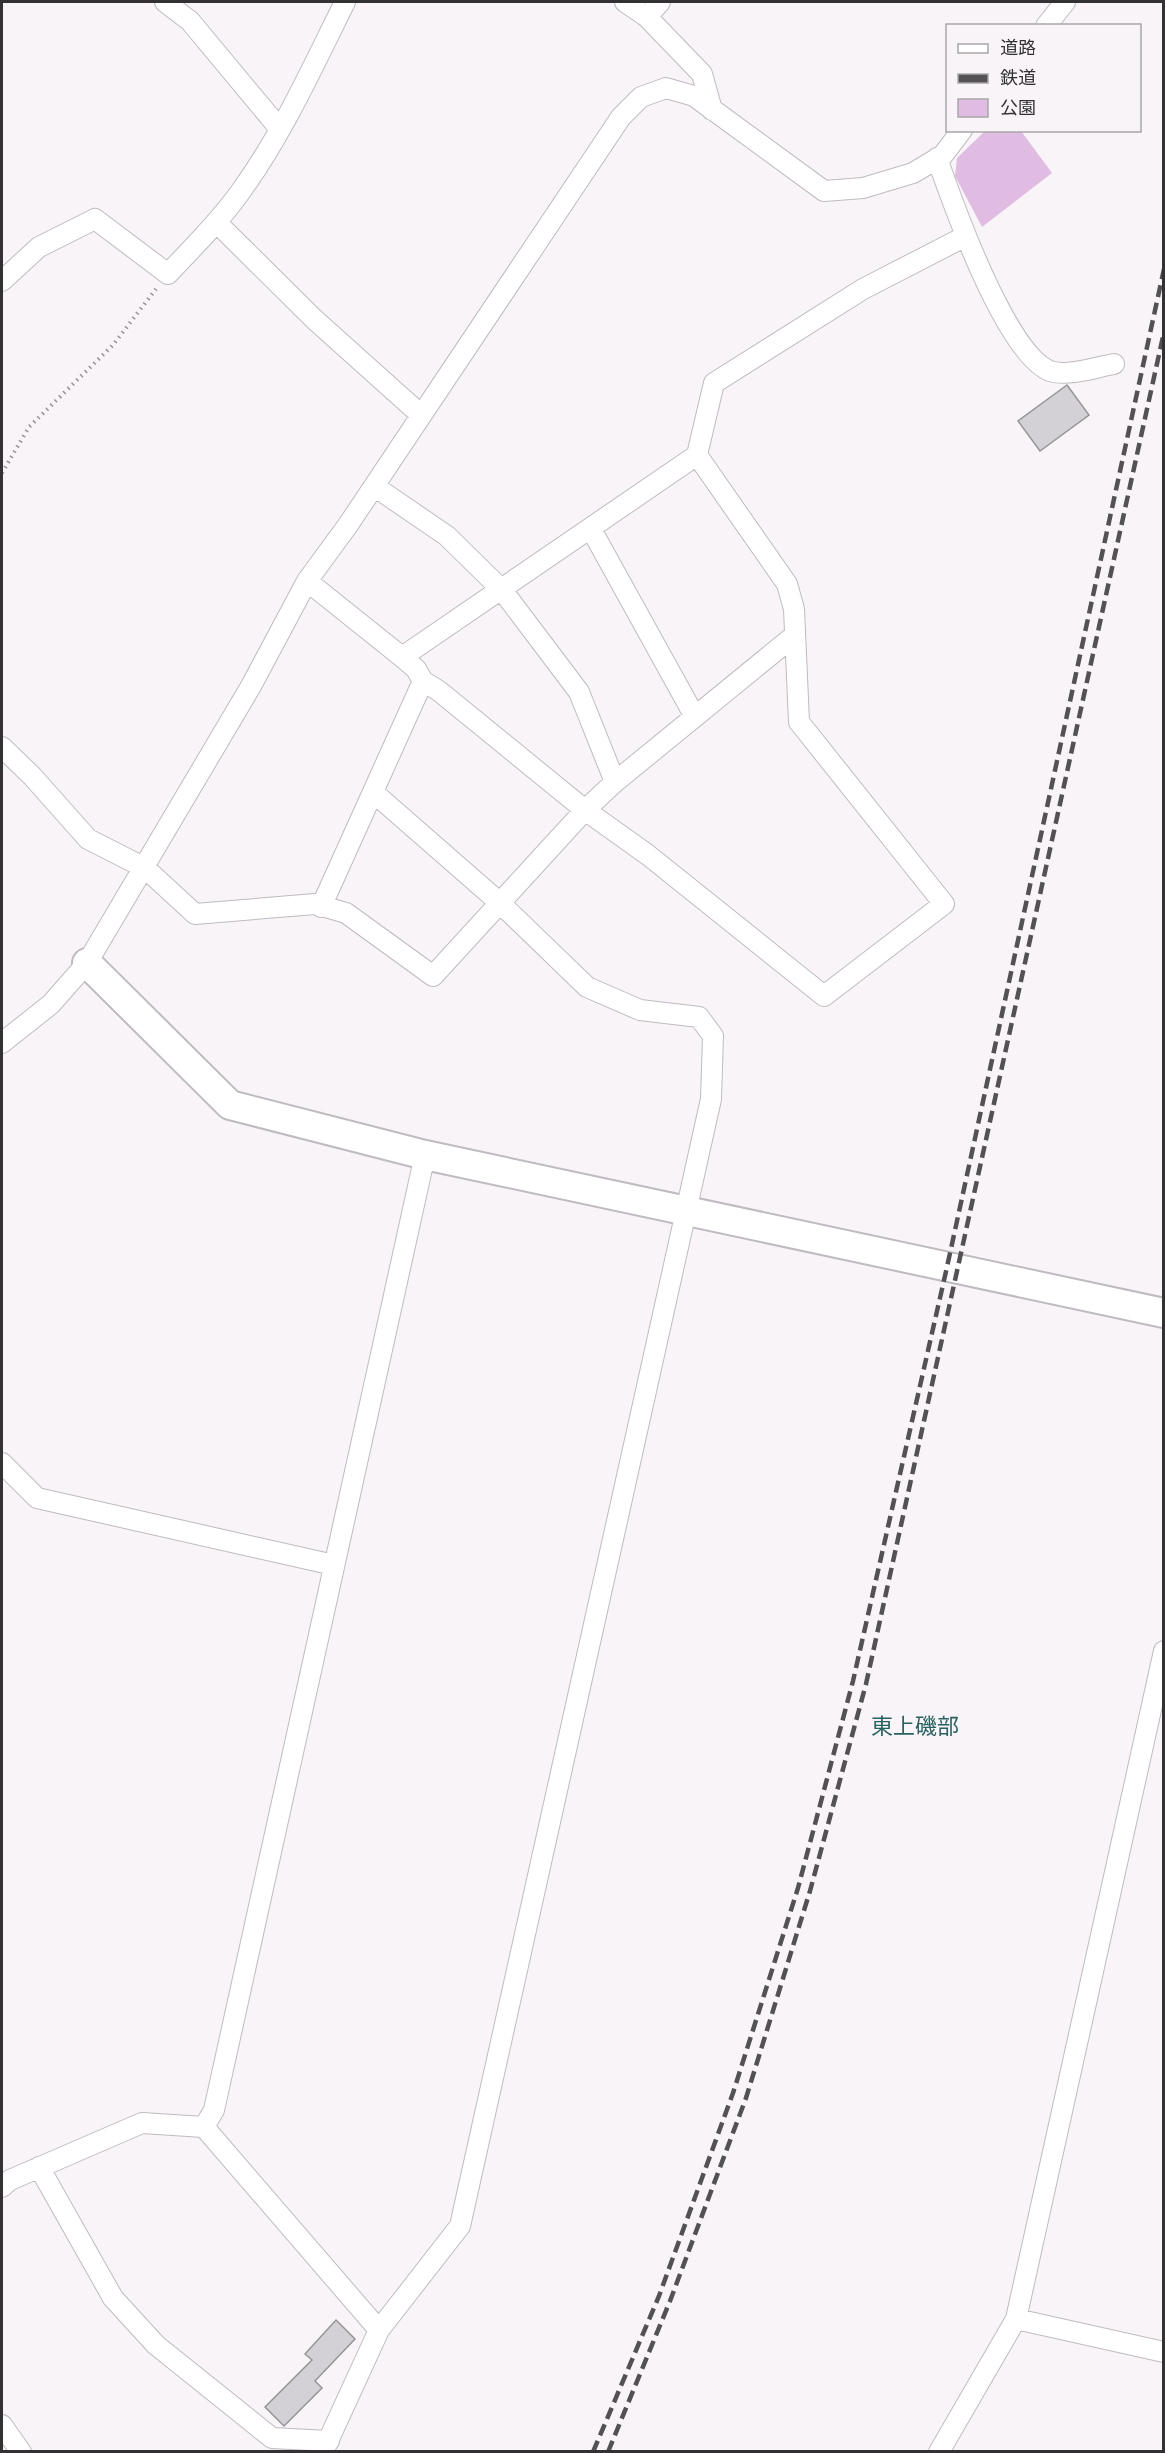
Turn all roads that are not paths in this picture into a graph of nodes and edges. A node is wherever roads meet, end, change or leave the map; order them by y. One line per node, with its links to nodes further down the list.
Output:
1 (165, 2): 9 (street)
2 (345, 2): 9 (street)
3 (625, 2): 6 (street)
4 (660, 2): 6 (street)
5 (1065, 2): 7 (street)
6 (647, 17): 8 (street)
7 (1048, 24)
8 (712, 110): 11 (street); 16 (street)
9 (279, 128): 12 (street)
10 (960, 132): 11 (street)
11 (937, 158): 13 (street)
12 (216, 222): 14 (street); 16 (street)
13 (966, 236): 15 (street); 17 (street)
14 (2, 281)
15 (1114, 364)
16 (421, 415): 18 (street)
17 (697, 455): 19 (street); 22 (street)
18 (374, 486): 20 (street); 21 (street)
19 (591, 529): 21 (street); 25 (street)
20 (308, 581): 23 (street); 30 (street)
21 (502, 590): 23 (street); 27 (street)
22 (795, 635): 25 (street); 29 (street)
23 (402, 657): 24 (street)
24 (423, 681): 28 (street); 29 (street)
25 (695, 717): 27 (street)
26 (2, 747): 30 (street)
27 (615, 782): 29 (street)
28 (373, 792): 31 (street); 32 (street)
29 (585, 810): 31 (street)
30 (145, 868): 32 (street); 33 (street)
31 (500, 903): 32 (street); 36 (street)
32 (321, 906)
33 (87, 963): 34 (street); 35 (street)
34 (2, 1043)
35 (425, 1155): 36 (street); 39 (street)
36 (685, 1211): 37 (street); 45 (street)
37 (1164, 1313)
38 (2, 1463): 39 (street)
39 (334, 1565): 41 (street)
40 (1164, 1651): 44 (street)
41 (204, 2127): 42 (street); 45 (street)
42 (39, 2167): 43 (street); 48 (street)
43 (2, 2187)
44 (1016, 2319): 46 (street); 50 (street)
45 (379, 2330): 48 (street)
46 (1164, 2352)
47 (2, 2425): 49 (street)
48 (326, 2446)
49 (21, 2451)
50 (939, 2451)

